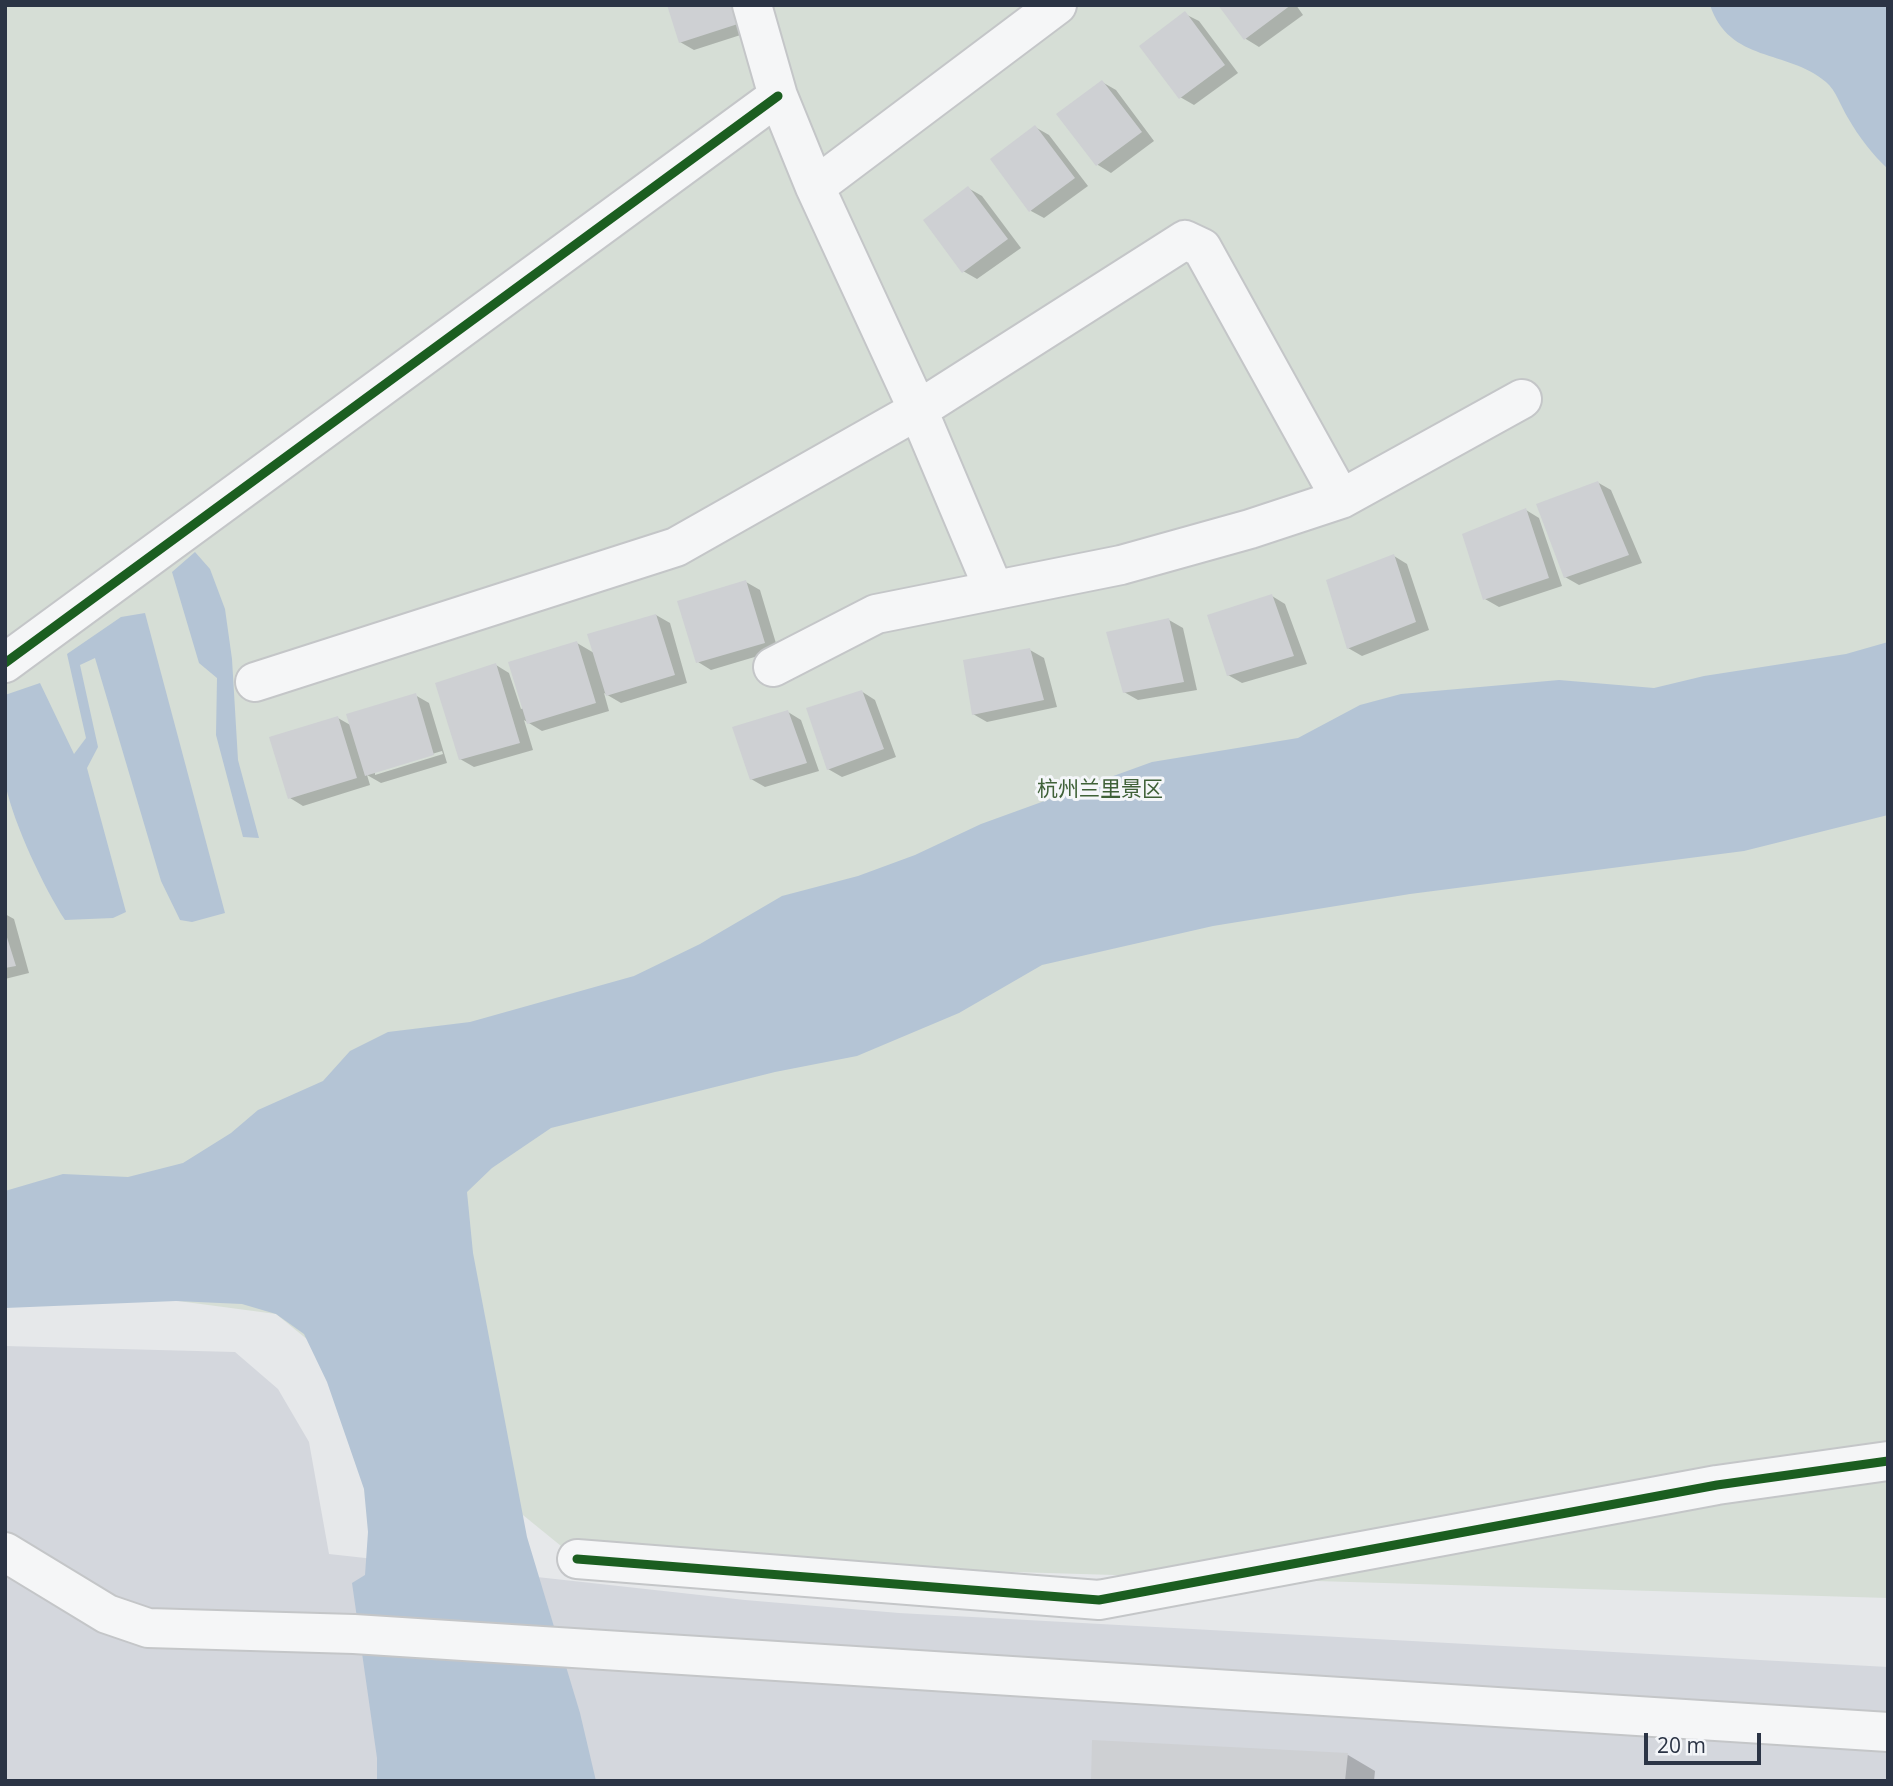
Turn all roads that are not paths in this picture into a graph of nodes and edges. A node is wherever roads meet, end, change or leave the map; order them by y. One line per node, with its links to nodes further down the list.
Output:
1 (752, 5): 3 (street)
2 (1057, 5): 4 (street)
3 (778, 96): 4 (street); 9 (street)
4 (816, 187): 6 (street)
5 (1521, 399): 7 (street)
6 (918, 410): 7 (street); 8 (street); 11 (street)
7 (1341, 499): 8 (street)
8 (994, 590): 10 (street)
9 (5, 663)
10 (774, 667)
11 (255, 682)
12 (1888, 1461): 14 (street)
13 (5, 1552): 15 (street)
14 (577, 1559)
15 (1888, 1732)

